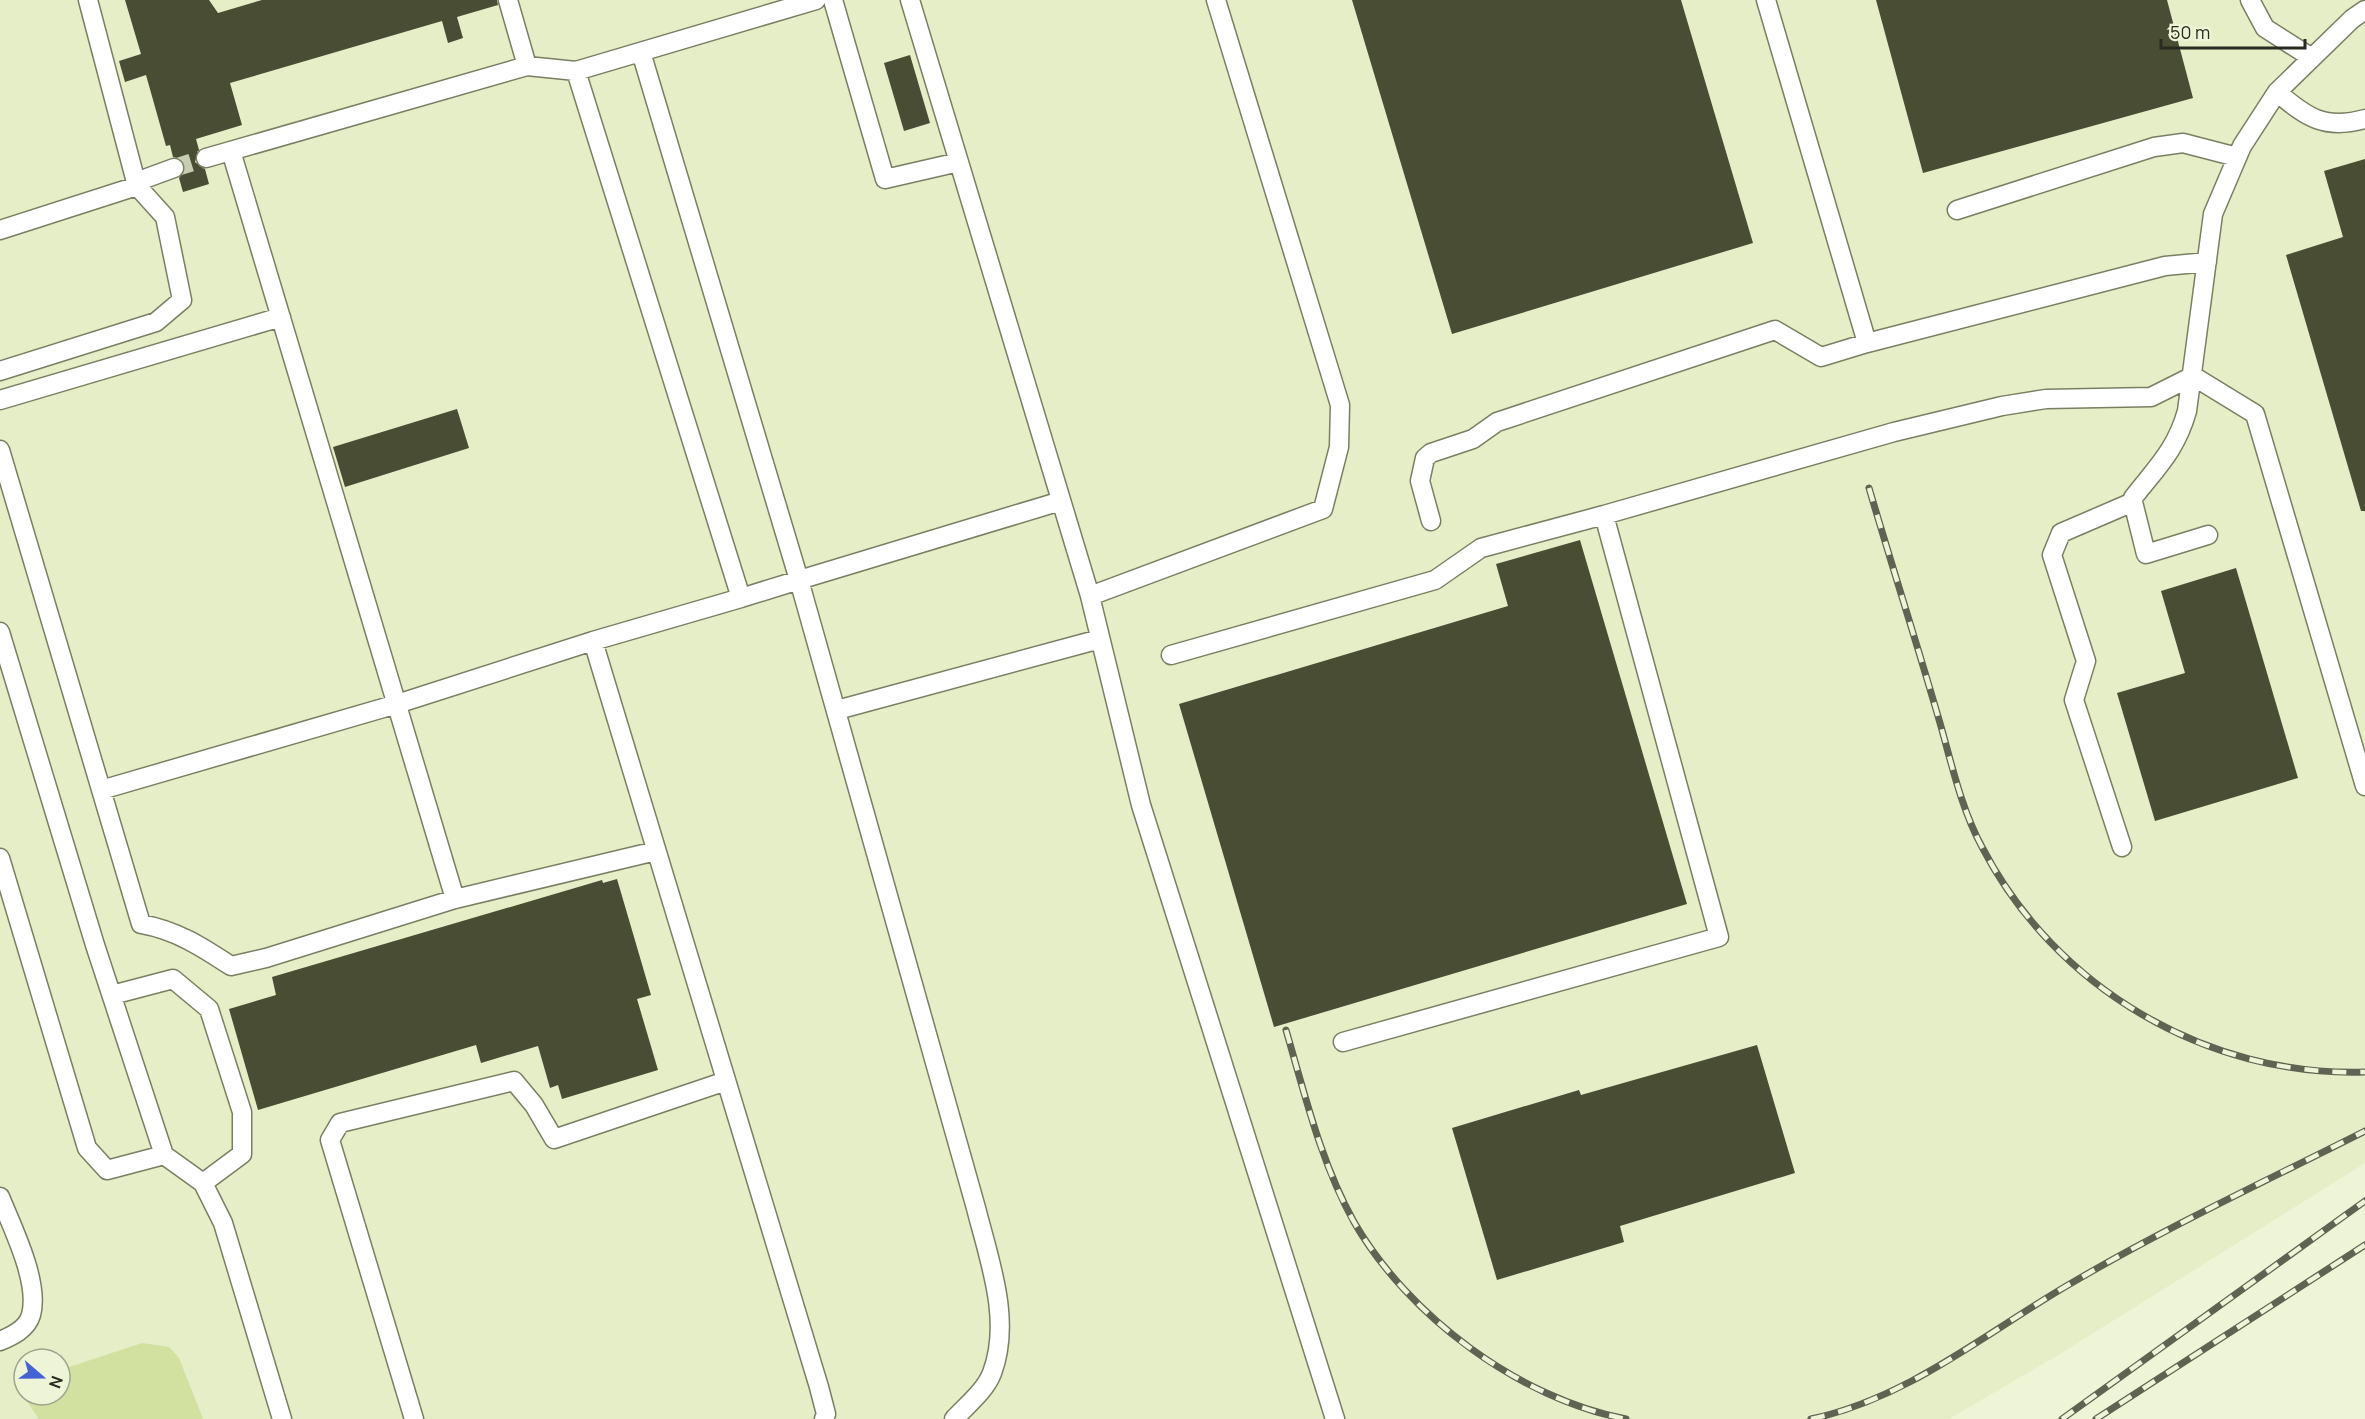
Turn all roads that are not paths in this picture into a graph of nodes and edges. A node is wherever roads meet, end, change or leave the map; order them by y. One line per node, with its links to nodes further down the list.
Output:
1 (88, 0): 21 (street)
2 (508, 0): 12 (street)
3 (816, 0): 10 (street)
4 (833, 0): 19 (street)
5 (910, 0): 19 (street)
6 (1216, 0): 37 (street)
7 (1766, 0): 26 (street)
8 (2250, 0): 11 (street)
9 (2365, 10): 11 (street)
10 (641, 52): 13 (street); 36 (street)
11 (2312, 58): 14 (street)
12 (527, 66): 13 (street); 16 (street)
13 (576, 71): 38 (street)
14 (2277, 92): 15 (street); 17 (street)
15 (2365, 119)
16 (231, 151): 18 (street); 25 (street)
17 (2237, 157): 22 (street); 24 (street)
18 (206, 158)
19 (959, 162): 31 (street)
20 (174, 168): 21 (street)
21 (137, 184): 23 (street); 27 (street)
22 (1957, 210)
23 (0, 230)
24 (2207, 262): 26 (street); 28 (street)
25 (281, 317): 29 (street); 43 (street)
26 (1867, 343): 34 (street)
27 (0, 371)
28 (2193, 376): 32 (street); 33 (street); 45 (street)
29 (0, 400)
30 (0, 450): 46 (street)
31 (1061, 501): 36 (street); 37 (street)
32 (2133, 502): 35 (street); 47 (street)
33 (1604, 515): 42 (street); 52 (street)
34 (1431, 521)
35 (2208, 535)
36 (800, 579): 38 (street); 44 (street)
37 (1090, 596): 40 (street)
38 (741, 598): 41 (street)
39 (0, 633): 51 (street)
40 (1100, 639): 44 (street); 62 (street)
41 (593, 641): 43 (street); 48 (street)
42 (1171, 655)
43 (397, 704): 46 (street); 50 (street)
44 (837, 710): 61 (street)
45 (2365, 786)
46 (101, 790): 50 (street)
47 (2122, 847)
48 (656, 851): 50 (street); 53 (street)
49 (0, 858): 54 (street)
50 (455, 898)
51 (112, 995): 54 (street); 55 (street)
52 (1343, 1042)
53 (726, 1081): 59 (street); 60 (street)
54 (164, 1155): 55 (street)
55 (203, 1183): 58 (street)
56 (0, 1197): 57 (street)
57 (0, 1341)
58 (282, 1419)
59 (414, 1419)
60 (824, 1419)
61 (954, 1419)
62 (1335, 1419)

